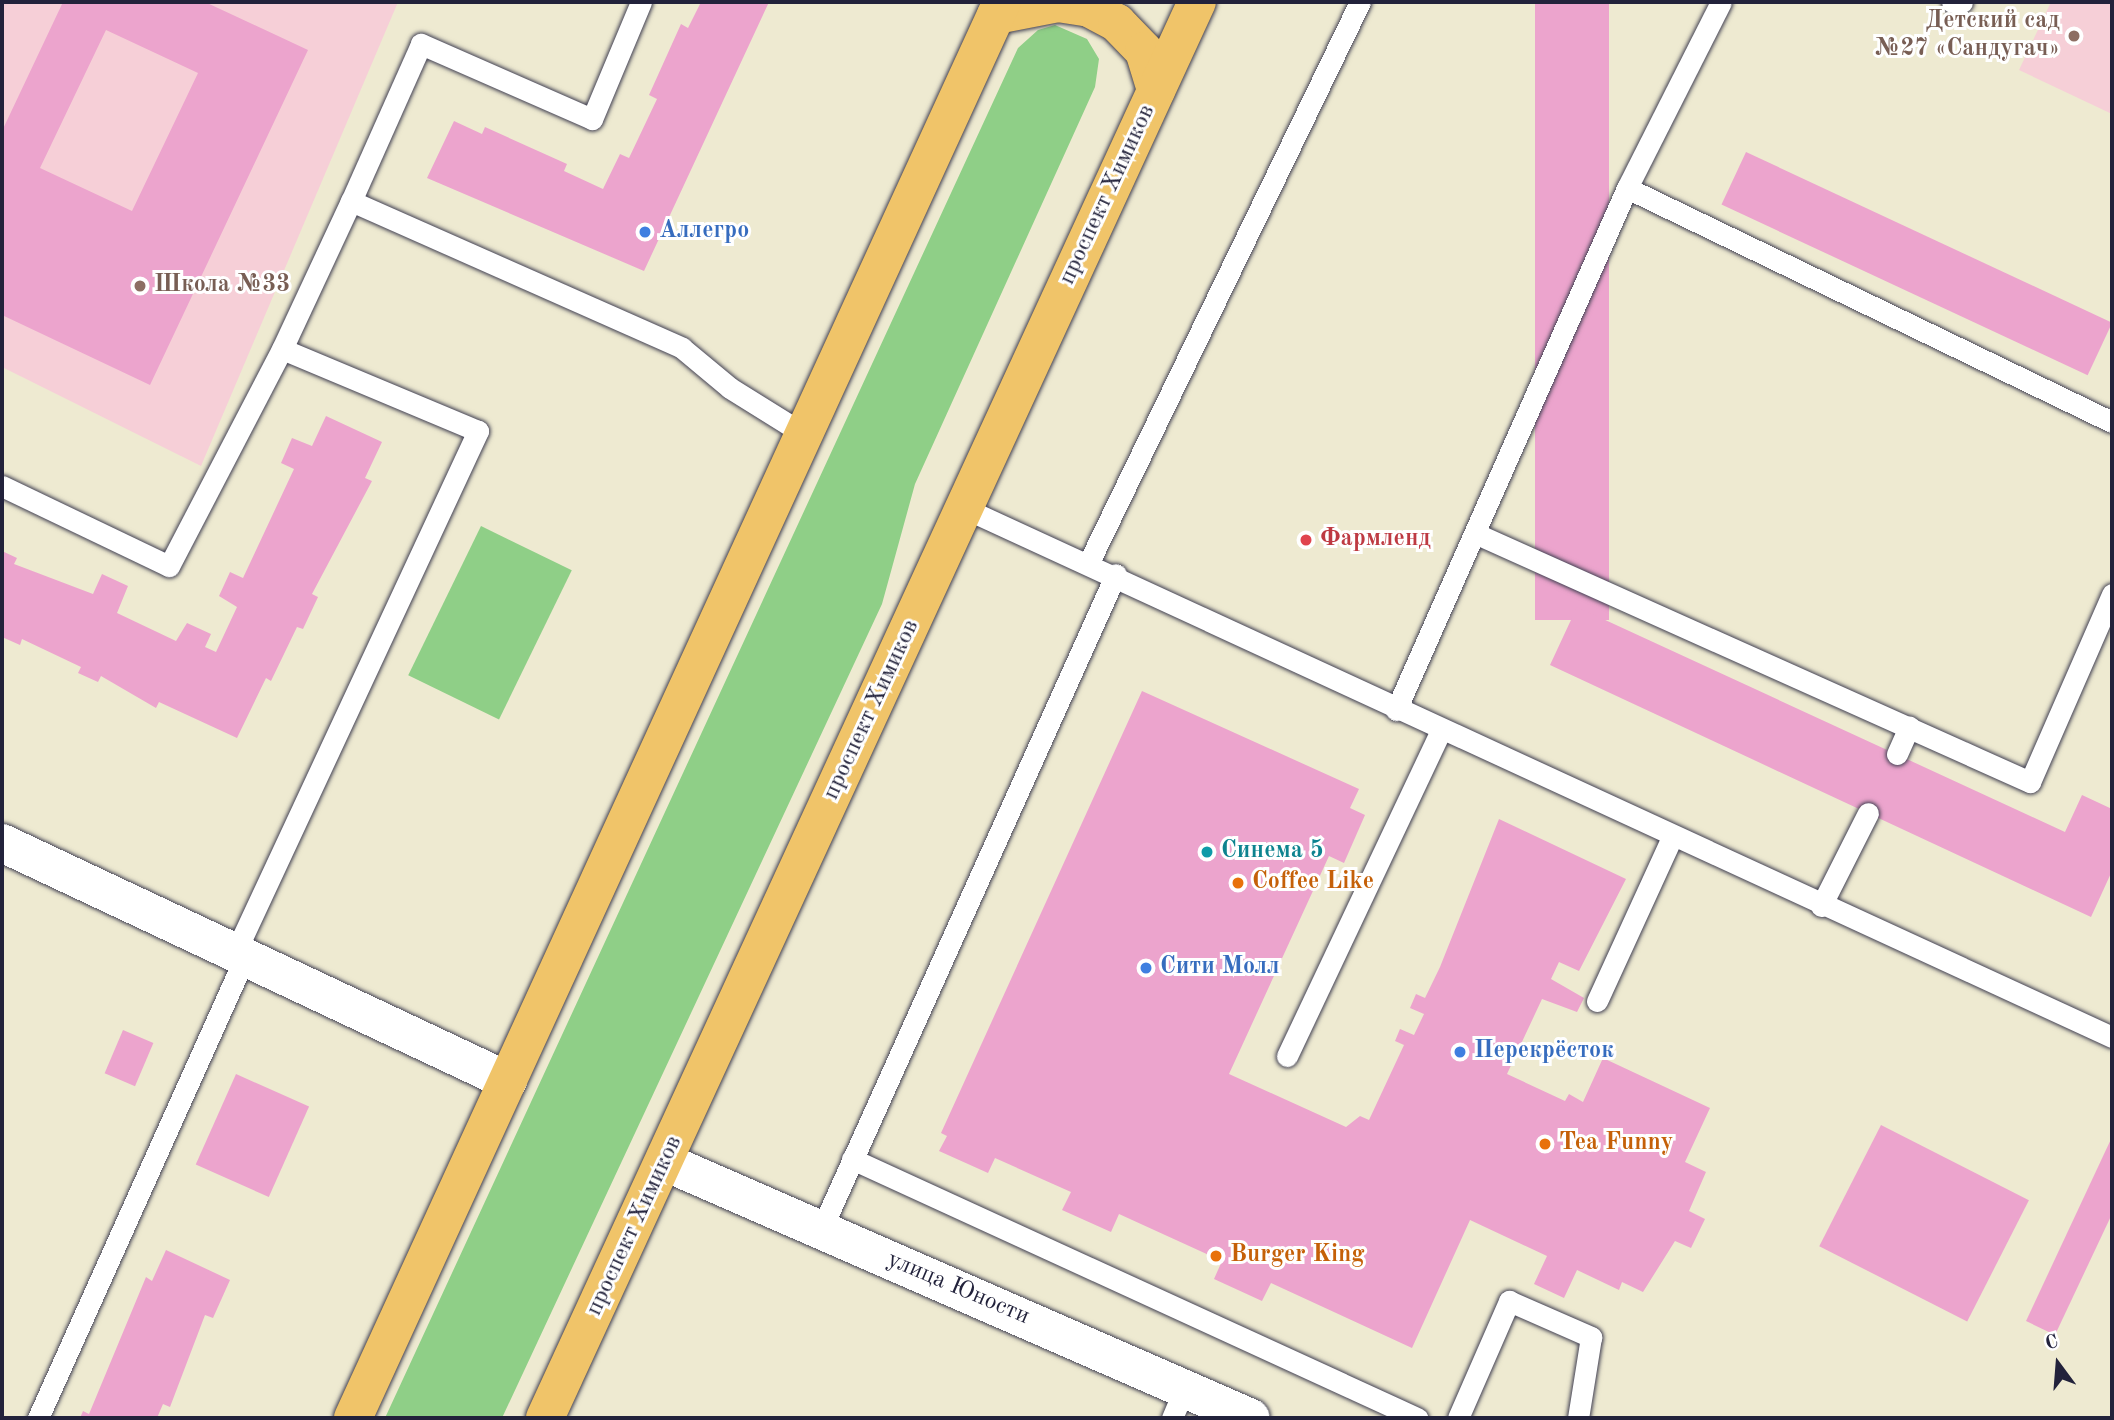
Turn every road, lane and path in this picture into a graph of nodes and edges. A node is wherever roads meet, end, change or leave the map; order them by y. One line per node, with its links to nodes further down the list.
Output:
1 (641, 2): 10 (lane)
2 (1197, 2): 8 (main road, проспект Химиков)
3 (1360, 2): 17 (lane)
4 (1721, 2): 9 (lane)
5 (1952, 2): 6 (lane)
6 (1962, 2)
7 (999, 8): 8 (main road); 13 (main road)
8 (1156, 90): 15 (main road, проспект Химиков)
9 (1627, 188): 12 (lane); 16 (lane)
10 (351, 201): 11 (lane); 13 (lane)
11 (282, 349): 14 (lane); 28 (lane)
12 (2112, 422)
13 (804, 434): 32 (main road)
14 (2, 486)
15 (964, 508): 17 (lane); 34 (main road, проспект Химиков)
16 (1479, 535): 20 (lane); 21 (lane)
17 (1089, 562): 18 (lane)
18 (1116, 575): 20 (lane); 33 (lane)
19 (2112, 594): 21 (lane)
20 (1396, 709): 22 (lane)
21 (1909, 727): 23 (lane)
22 (1441, 730): 25 (lane); 31 (lane)
23 (1897, 754)
24 (1868, 813): 27 (lane)
25 (1672, 837): 27 (lane); 29 (lane)
26 (2, 843): 28 (street)
27 (1821, 906): 30 (lane)
28 (240, 955): 32 (street); 37 (lane)
29 (1597, 1001)
30 (2111, 1033)
31 (1287, 1056)
32 (508, 1081): 38 (main road)
33 (852, 1158): 35 (lane); 41 (lane)
34 (665, 1162): 35 (street, улица Юности); 39 (main road, проспект Химиков)
35 (821, 1230): 36 (street, улица Юности)
36 (1179, 1403): 40 (street, улица Юности)
37 (38, 1418)
38 (353, 1418)
39 (545, 1418)
40 (1251, 1418)
41 (1417, 1418)
42 (1458, 1418): 43 (lane)
43 (1578, 1418)

